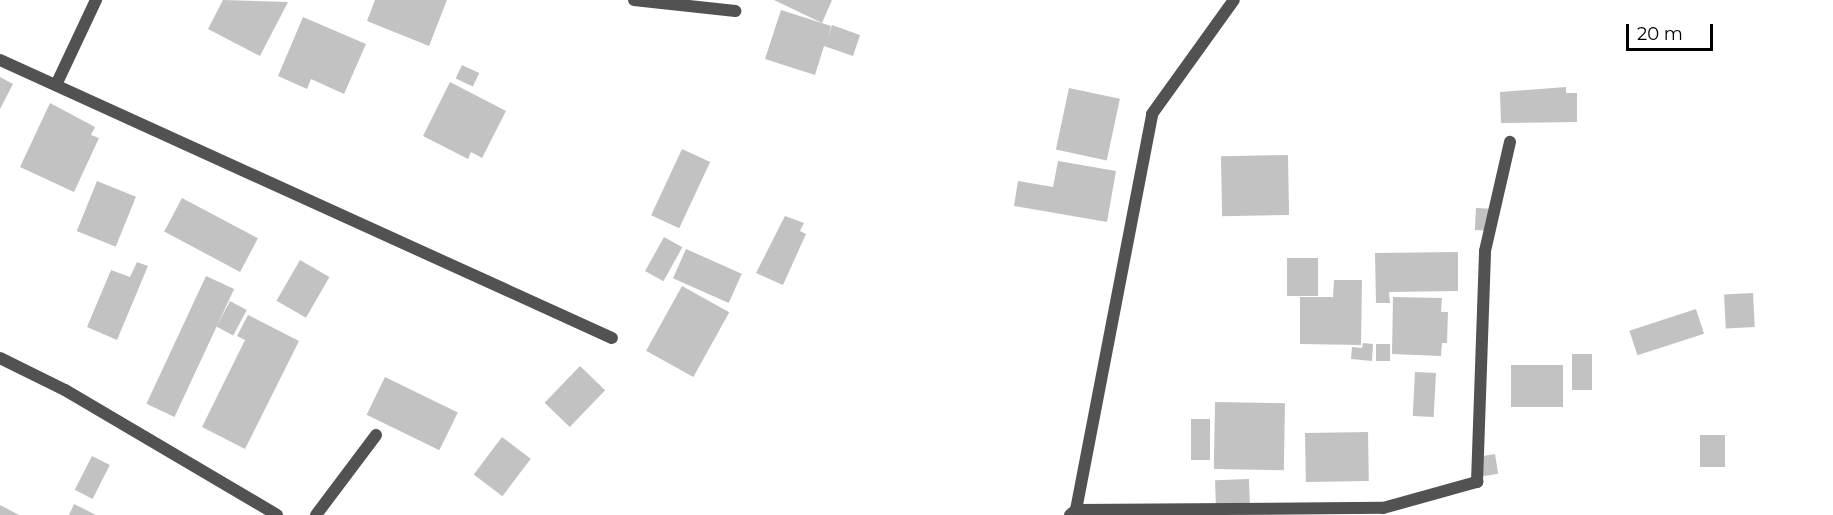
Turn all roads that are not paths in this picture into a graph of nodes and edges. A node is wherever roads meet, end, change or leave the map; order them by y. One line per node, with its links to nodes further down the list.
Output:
1 (96, 0): 6 (street)
2 (634, 0): 3 (street)
3 (723, 0)
4 (1234, 0): 11 (street)
5 (0, 60): 6 (street)
6 (56, 85): 8 (street)
7 (1510, 142): 11 (street)
8 (612, 338)
9 (0, 358): 12 (street)
10 (376, 435): 13 (street)
11 (1073, 513)
12 (277, 515)
13 (316, 515)

